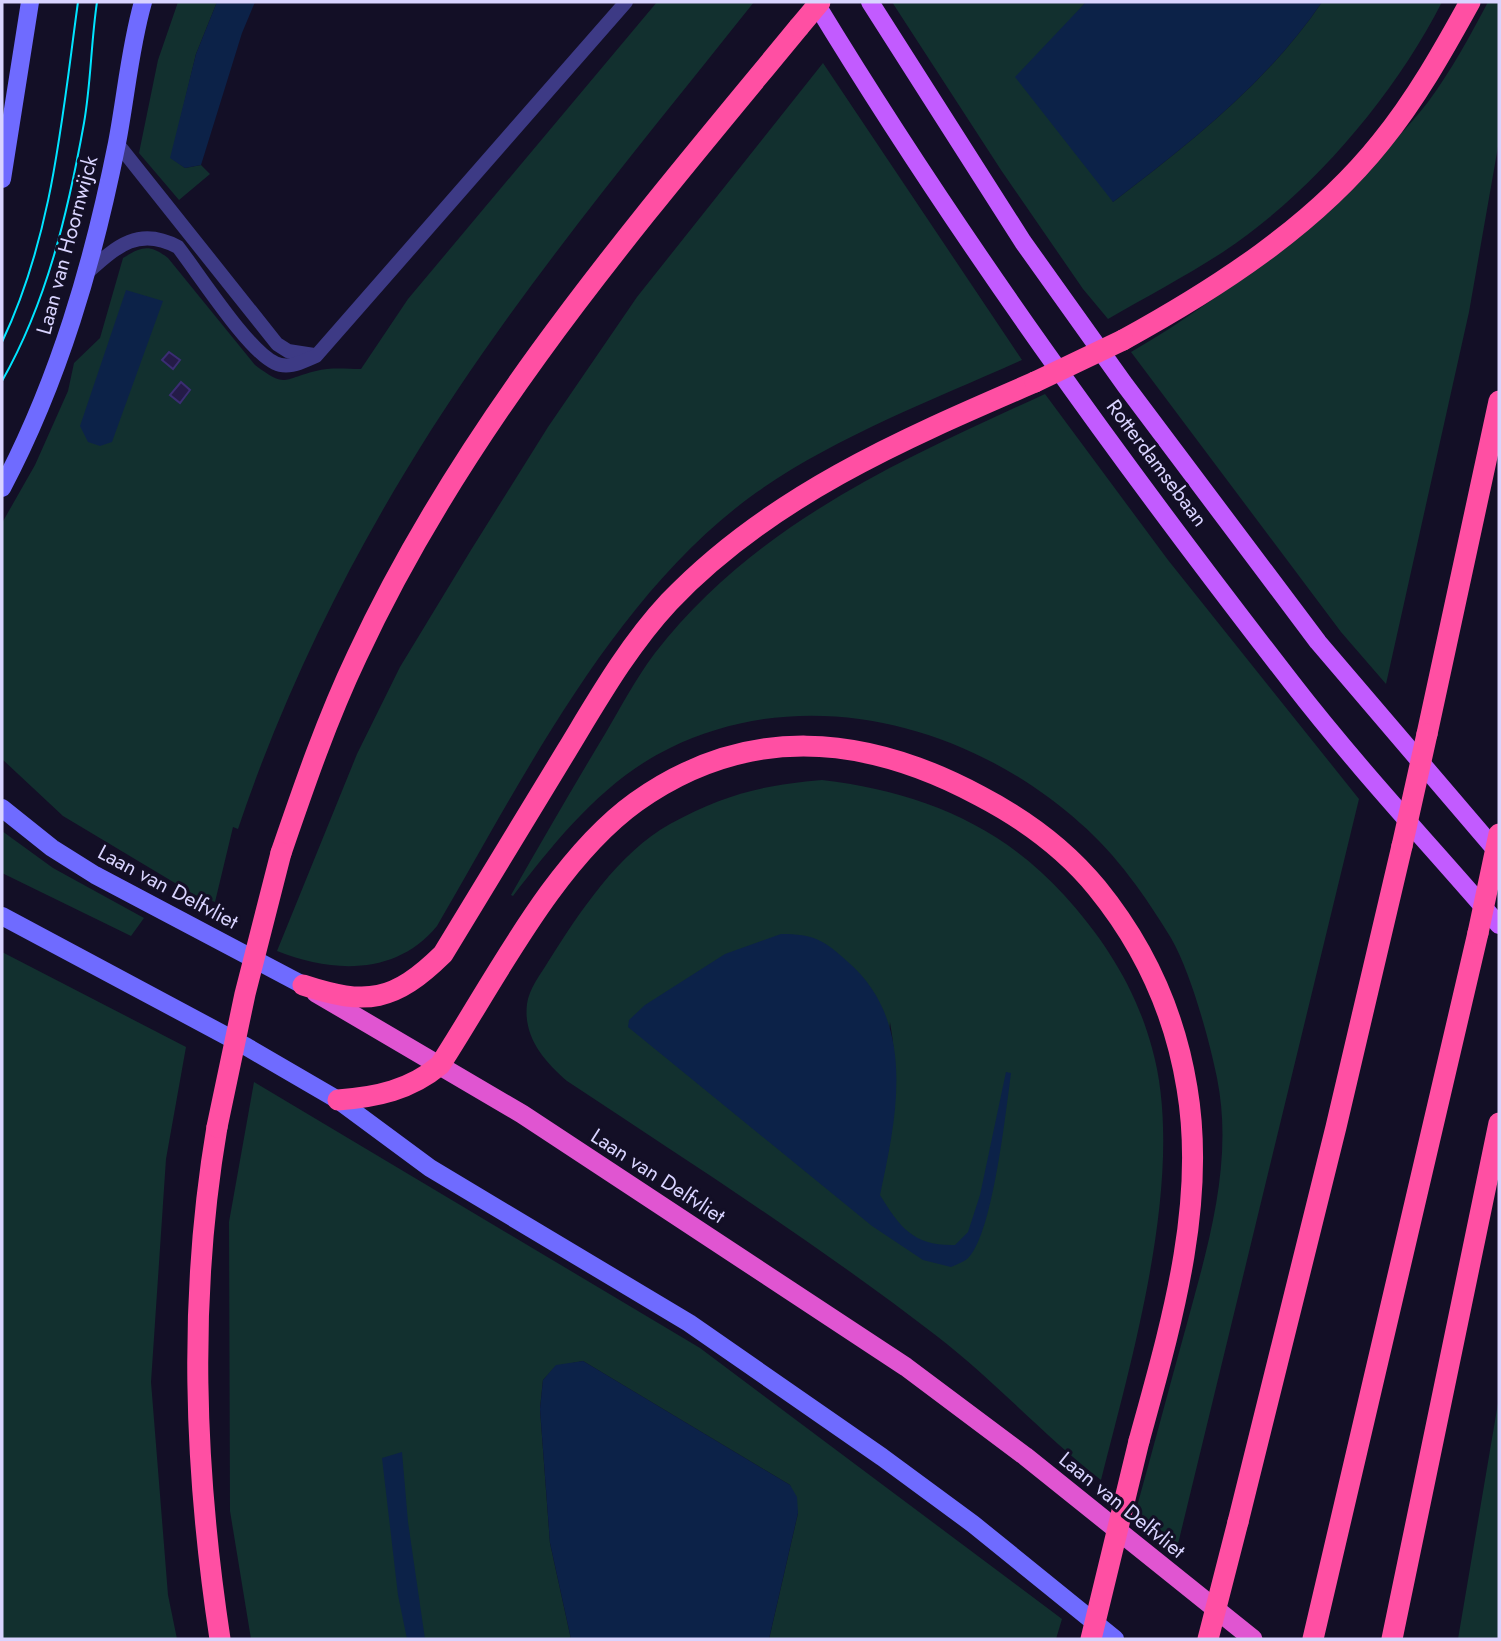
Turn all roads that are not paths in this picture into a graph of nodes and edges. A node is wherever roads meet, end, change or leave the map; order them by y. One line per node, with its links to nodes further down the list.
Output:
1 (30, 2): 8 (main road)
2 (143, 2): 7 (main road, Laan van Hoornwijck)
3 (626, 2): 10 (lane)
4 (818, 2): 17 (main road, Rotterdamsebaan); 22 (highway, bridge)
5 (870, 2): 15 (main road, Rotterdamsebaan)
6 (1469, 2): 18 (highway, bridge)
7 (117, 143): 9 (main road, Laan van Hoornwijck); 10 (lane)
8 (2, 179)
9 (88, 272): 10 (lane); 12 (main road, Laan van Hoornwijck)
10 (316, 356)
11 (1499, 401): 25 (highway, bridge)
12 (2, 488)
13 (2, 808): 18 (main road, Laan van Delfvliet)
14 (1499, 834): 27 (highway, bridge)
15 (1499, 854)
16 (2, 916): 20 (main road)
17 (1499, 925)
18 (303, 985): 19 (highway, Laan van Delfvliet)
19 (440, 1065): 20 (highway); 23 (highway, bridge); 26 (highway, Laan van Delfvliet)
20 (338, 1100): 24 (main road)
21 (1499, 1123): 28 (highway)
22 (219, 1639)
23 (1091, 1639)
24 (1115, 1639)
25 (1208, 1639)
26 (1253, 1639)
27 (1313, 1639)
28 (1392, 1639)

